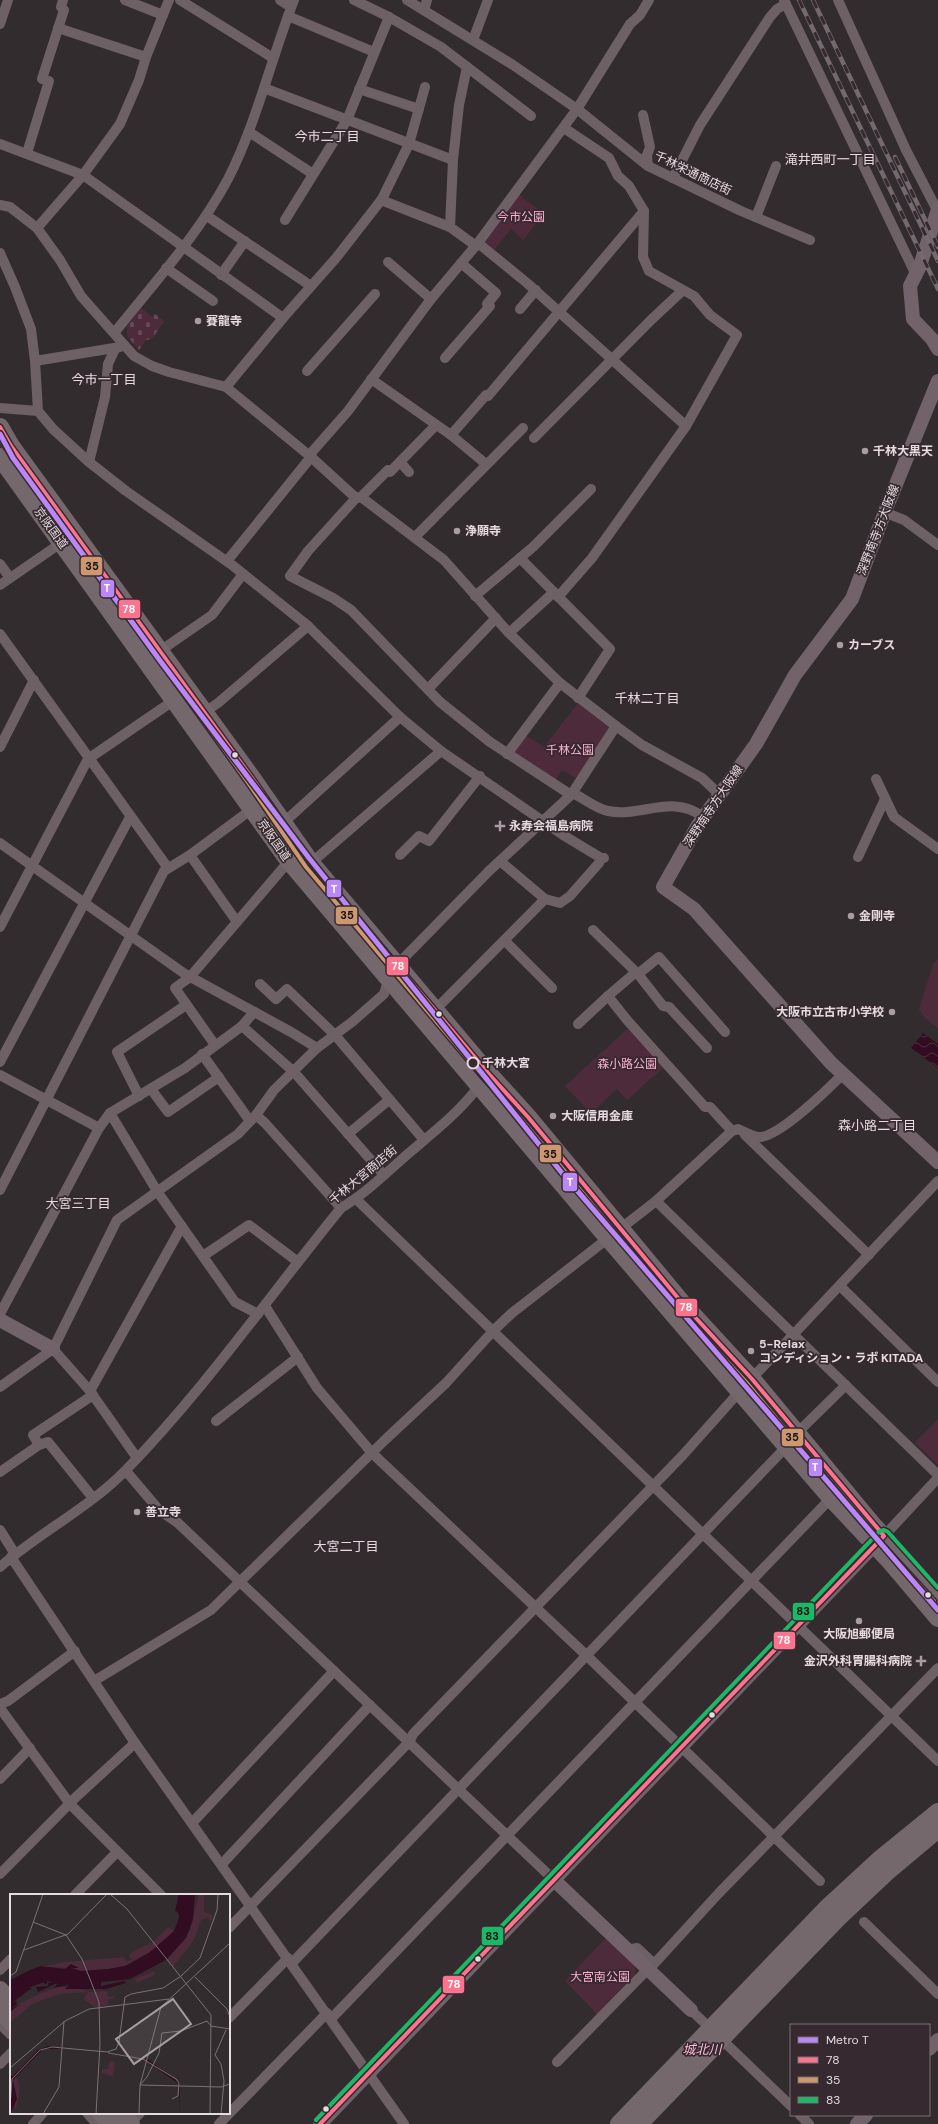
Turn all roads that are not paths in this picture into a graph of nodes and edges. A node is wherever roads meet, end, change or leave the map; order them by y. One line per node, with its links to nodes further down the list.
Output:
1 (8, 0): 17 (street)
2 (63, 0): 18 (street)
3 (125, 0): 15 (street)
4 (169, 0): 15 (street)
5 (180, 0): 22 (street)
6 (280, 0): 14 (street)
7 (354, 0): 16 (street)
8 (407, 0): 13 (street, 千林栄通商店街)
9 (488, 0): 19 (street)
10 (649, 0): 28 (street)
11 (838, 0): 45 (street)
12 (785, 2): 42 (street); 61 (street)
13 (425, 5): 19 (street, 千林栄通商店街)
14 (291, 8): 20 (street); 22 (street)
15 (163, 14): 21 (street)
16 (389, 17): 20 (street); 23 (street)
17 (0, 24)
18 (58, 28): 21 (street); 36 (street)
19 (470, 38): 28 (street, 千林栄通商店街)
20 (374, 52): 26 (street)
21 (146, 57): 41 (street)
22 (274, 58): 25 (street)
23 (467, 67): 30 (street); 37 (street)
24 (425, 87): 27 (street)
25 (264, 88): 31 (street); 33 (street)
26 (359, 89): 27 (street); 31 (street)
27 (419, 109): 35 (street)
28 (578, 109): 32 (street); 38 (street, 千林栄通商店街)
29 (643, 115): 38 (street)
30 (532, 116)
31 (347, 120): 35 (street); 40 (street)
32 (564, 128): 46 (street); 54 (street)
33 (249, 132): 40 (street); 47 (street)
34 (0, 144): 36 (street)
35 (409, 144): 37 (street); 43 (street)
36 (26, 153): 41 (street)
37 (453, 160): 51 (street)
38 (648, 166): 42 (street, 千林栄通商店街)
39 (776, 166): 48 (street)
40 (313, 174): 49 (street)
41 (83, 175): 50 (street); 55 (street)
42 (673, 178): 48 (street, 千林栄通商店街)
43 (381, 200): 51 (street); 62 (street)
44 (0, 205): 50 (street)
45 (938, 210): 61 (main road)
46 (644, 211): 64 (street); 69 (street)
47 (207, 216): 53 (street); 55 (street)
48 (756, 217): 52 (street, 千林栄通商店街)
49 (285, 220)
50 (37, 228): 71 (street)
51 (450, 228): 54 (street)
52 (810, 240)
53 (245, 241): 60 (street); 62 (street)
54 (477, 244): 58 (street); 63 (street)
55 (183, 246): 59 (street); 60 (street)
56 (0, 253): 77 (street)
57 (388, 262): 66 (street)
58 (461, 264): 66 (street); 75 (street)
59 (166, 268): 67 (street); 71 (street)
60 (221, 275): 70 (street)
61 (916, 275): 74 (main road)
62 (311, 286): 70 (street)
63 (536, 290): 68 (street); 69 (street)
64 (682, 291): 76 (street); 85 (street)
65 (375, 294): 78 (street)
66 (431, 299): 79 (street)
67 (213, 301)
68 (520, 309)
69 (560, 312): 76 (street); 88 (street)
70 (283, 318): 81 (street)
71 (115, 332): 72 (street)
72 (125, 345): 73 (street); 81 (street)
73 (115, 349): 77 (street); 92 (street)
74 (938, 349)
75 (445, 358)
76 (612, 359): 85 (street); 89 (street)
77 (35, 361): 83 (street)
78 (307, 371)
79 (371, 379): 84 (street); 91 (street)
80 (938, 381): 98 (main road, 深野南寺方大阪線)
81 (226, 387): 91 (street)
82 (0, 408): 83 (street)
83 (38, 411): 92 (street)
84 (436, 426): 88 (street); 93 (street)
85 (686, 426): 108 (street)
86 (0, 427): 114 (highway, 京阪国道)
87 (523, 428): 94 (street)
88 (451, 435): 94 (street)
89 (534, 438)
90 (0, 457): 100 (highway, 京阪国道)
91 (311, 457): 97 (street); 103 (street)
92 (89, 462): 103 (street)
93 (400, 462): 95 (street); 97 (street)
94 (486, 464): 99 (street)
95 (409, 472)
96 (591, 489): 102 (street)
97 (358, 497): 99 (street); 117 (street)
98 (884, 512): 101 (street); 130 (main road, 深野南寺方大阪線)
99 (415, 537): 109 (street)
100 (61, 543): 106 (street); 119 (highway, 京阪国道)
101 (938, 545)
102 (520, 558): 108 (street); 109 (street)
103 (227, 561): 105 (street)
104 (0, 564): 106 (street)
105 (243, 574): 111 (street); 114 (street)
106 (10, 578): 107 (street)
107 (0, 585)
108 (556, 594): 112 (street); 118 (street)
109 (475, 596): 110 (street)
110 (496, 618): 112 (street); 117 (street)
111 (308, 626): 120 (street); 121 (street)
112 (509, 633): 116 (street)
113 (0, 634): 115 (street)
114 (160, 651): 120 (highway, 京阪国道)
115 (34, 680): 123 (street); 126 (street)
116 (560, 683): 118 (street); 125 (street)
117 (428, 689): 125 (street)
118 (578, 698): 122 (street)
119 (173, 701): 120 (street); 126 (street); 132 (highway, 京阪国道)
120 (205, 712): 136 (highway, 京阪国道)
121 (400, 717): 124 (street); 136 (street)
122 (616, 726): 129 (street); 130 (street)
123 (0, 747)
124 (441, 750): 127 (street); 144 (street)
125 (507, 754): 129 (street)
126 (88, 759): 133 (street); 145 (street)
127 (480, 776): 135 (street); 139 (street)
128 (876, 779): 131 (street)
129 (572, 794): 134 (street); 135 (street)
130 (720, 795): 134 (main road, 深野南寺方大阪線)
131 (885, 799): 138 (street); 141 (street)
132 (252, 809): 140 (street); 142 (highway, 京阪国道)
133 (130, 817): 146 (street); 148 (street)
134 (703, 818): 173 (main road, 深野南寺方大阪線)
135 (545, 821): 143 (street); 147 (street)
136 (282, 824): 144 (highway, 京阪国道)
137 (0, 843): 145 (street)
138 (938, 849)
139 (400, 855)
140 (190, 856): 146 (street); 149 (street)
141 (858, 857)
142 (289, 861): 149 (street); 154 (highway, 京阪国道)
143 (500, 861): 147 (street); 154 (street)
144 (310, 863): 154 (highway, 京阪国道)
145 (32, 866): 148 (street); 150 (street)
146 (168, 868): 152 (street)
147 (545, 899): 153 (street)
148 (84, 903): 152 (street); 171 (street)
149 (237, 922): 156 (street)
150 (0, 926)
151 (593, 930): 155 (street)
152 (130, 937): 156 (street); 179 (street)
153 (505, 941): 158 (street); 161 (street)
154 (392, 973): 161 (highway, 京阪国道); 166 (street); 176 (highway, 京阪国道)
155 (637, 973): 159 (street); 165 (street); 169 (street)
156 (190, 977): 160 (street); 162 (street)
157 (260, 984): 166 (street)
158 (552, 988)
159 (608, 996): 163 (street); 184 (street)
160 (186, 1005): 167 (street); 178 (street)
161 (435, 1010): 176 (highway, 京阪国道)
162 (254, 1012): 164 (street); 168 (street)
163 (578, 1024)
164 (242, 1026): 167 (street); 172 (street)
165 (725, 1032)
166 (335, 1035): 168 (street); 180 (street)
167 (215, 1045): 170 (street)
168 (317, 1048): 172 (street)
169 (707, 1048)
170 (202, 1054): 175 (street); 177 (street)
171 (0, 1062)
172 (294, 1072): 182 (street); 185 (street)
173 (843, 1074): 184 (street); 187 (main road, 深野南寺方大阪線)
174 (0, 1075): 179 (street)
175 (219, 1077): 177 (street); 182 (street)
176 (484, 1079): 186 (street, 千林大宮商店街); 196 (highway, 京阪国道)
177 (151, 1089): 178 (street)
178 (139, 1096): 181 (street)
179 (47, 1100): 183 (street); 190 (street)
180 (389, 1100): 185 (street); 186 (street)
181 (110, 1113): 183 (street); 191 (street)
182 (253, 1118): 191 (street); 194 (street)
183 (99, 1128): 202 (street)
184 (736, 1131): 193 (street); 197 (street)
185 (348, 1134): 188 (street)
186 (424, 1140): 188 (street, 千林大宮商店街)
187 (938, 1162)
188 (384, 1175): 192 (street, 千林大宮商店街)
189 (938, 1181): 197 (street)
190 (0, 1190)
191 (157, 1191): 195 (street); 207 (street)
192 (356, 1200): 194 (street, 千林大宮商店街); 205 (street)
193 (656, 1201): 196 (street); 206 (street)
194 (341, 1208): 199 (street, 千林大宮商店街)
195 (182, 1226): 198 (street); 213 (street)
196 (614, 1234): 205 (street); 210 (highway, 京阪国道)
197 (868, 1255): 200 (street)
198 (204, 1256): 199 (street); 203 (street)
199 (298, 1262): 201 (street, 千林大宮商店街)
200 (840, 1286): 206 (street); 209 (street)
201 (265, 1306): 203 (street, 千林大宮商店街); 208 (street)
202 (0, 1314)
203 (258, 1314): 218 (street, 千林大宮商店街)
204 (0, 1320): 207 (main road)
205 (493, 1331): 217 (street); 223 (street)
206 (794, 1335): 210 (street); 211 (street)
207 (53, 1349): 212 (street); 213 (street)
208 (298, 1357): 214 (street); 217 (street)
209 (938, 1382)
210 (746, 1385): 215 (highway, 京阪国道); 223 (street)
211 (846, 1385): 215 (street); 221 (street)
212 (0, 1387)
213 (92, 1393): 216 (street); 218 (street)
214 (216, 1421)
215 (792, 1440): 225 (highway, 京阪国道); 227 (street); 228 (highway, 京阪国道)
216 (39, 1445): 220 (street); 224 (street)
217 (372, 1453): 232 (street); 234 (street)
218 (137, 1458): 219 (street, 千林大宮商店街)
219 (126, 1471): 224 (street, 千林大宮商店街); 232 (street)
220 (0, 1472)
221 (938, 1475)
222 (938, 1478): 228 (street)
223 (652, 1486): 227 (street); 234 (street)
224 (93, 1498): 229 (street, 千林大宮商店街)
225 (831, 1498): 228 (highway, 京阪国道); 231 (street)
226 (0, 1530): 229 (street)
227 (703, 1534): 231 (street); 238 (street)
228 (879, 1540): 233 (highway, 京阪国道); 235 (highway, 京阪国道); 236 (main road)
229 (13, 1556): 230 (street, 千林大宮商店街); 237 (street)
230 (0, 1567)
231 (752, 1582): 236 (street); 242 (street)
232 (240, 1583): 240 (street); 241 (street)
233 (938, 1597)
234 (536, 1607): 238 (street); 247 (street)
235 (938, 1618)
236 (798, 1624): 246 (street); 249 (main road)
237 (75, 1651): 241 (street); 243 (street)
238 (586, 1655): 242 (street); 253 (street)
239 (938, 1668): 246 (street)
240 (334, 1671): 244 (street); 256 (street)
241 (94, 1681): 248 (street)
242 (636, 1702): 249 (street); 258 (street)
243 (0, 1704)
244 (370, 1705): 247 (street); 261 (street)
245 (0, 1708): 250 (street)
246 (892, 1716): 251 (street); 259 (street)
247 (410, 1741): 253 (street); 267 (street)
248 (135, 1743): 254 (street); 256 (street)
249 (681, 1747): 259 (street); 263 (main road)
250 (30, 1748): 252 (street); 254 (street)
251 (938, 1761)
252 (0, 1779)
253 (459, 1789): 258 (street); 272 (street)
254 (70, 1804): 260 (street); 262 (street)
255 (938, 1812): 307 (highway, bridge)
256 (193, 1822): 261 (street)
257 (938, 1829): 308 (highway, bridge)
258 (509, 1836): 263 (street); 282 (street)
259 (775, 1837): 264 (street); 270 (street)
260 (118, 1852): 265 (street); 266 (street)
261 (222, 1864): 267 (street)
262 (0, 1874)
263 (554, 1880): 270 (main road); 292 (main road)
264 (820, 1881)
265 (75, 1894)
266 (160, 1894)
267 (251, 1905): 269 (street); 272 (street)
268 (864, 1922): 278 (street)
269 (230, 1927)
270 (627, 1950): 273 (main road)
271 (10, 1960): 274 (street)
272 (290, 1961): 282 (street); 283 (street)
273 (648, 1969): 281 (main road); 290 (street)
274 (0, 1970)
275 (0, 1981): 277 (street)
276 (0, 1990): 279 (highway)
277 (10, 1991)
278 (938, 1994)
279 (10, 2001)
280 (0, 2010): 284 (highway)
281 (691, 2010): 293 (street, bridge)
282 (329, 2016): 292 (street); 294 (street)
283 (230, 2017)
284 (10, 2021)
285 (0, 2024): 286 (street)
286 (10, 2034)
287 (938, 2040): 288 (main road)
288 (930, 2048)
289 (10, 2054): 291 (street)
290 (557, 2062)
291 (0, 2064)
292 (369, 2072): 305 (main road); 306 (street)
293 (790, 2105)
294 (230, 2113)
295 (42, 2114): 301 (street)
296 (88, 2114): 302 (street)
297 (101, 2114): 303 (highway)
298 (229, 2114): 304 (street)
299 (801, 2116): 309 (street)
300 (865, 2116): 310 (main road)
301 (32, 2124)
302 (97, 2124)
303 (111, 2124)
304 (219, 2124)
305 (320, 2124)
306 (404, 2124)
307 (619, 2124)
308 (639, 2124)
309 (809, 2124)
310 (857, 2124)

